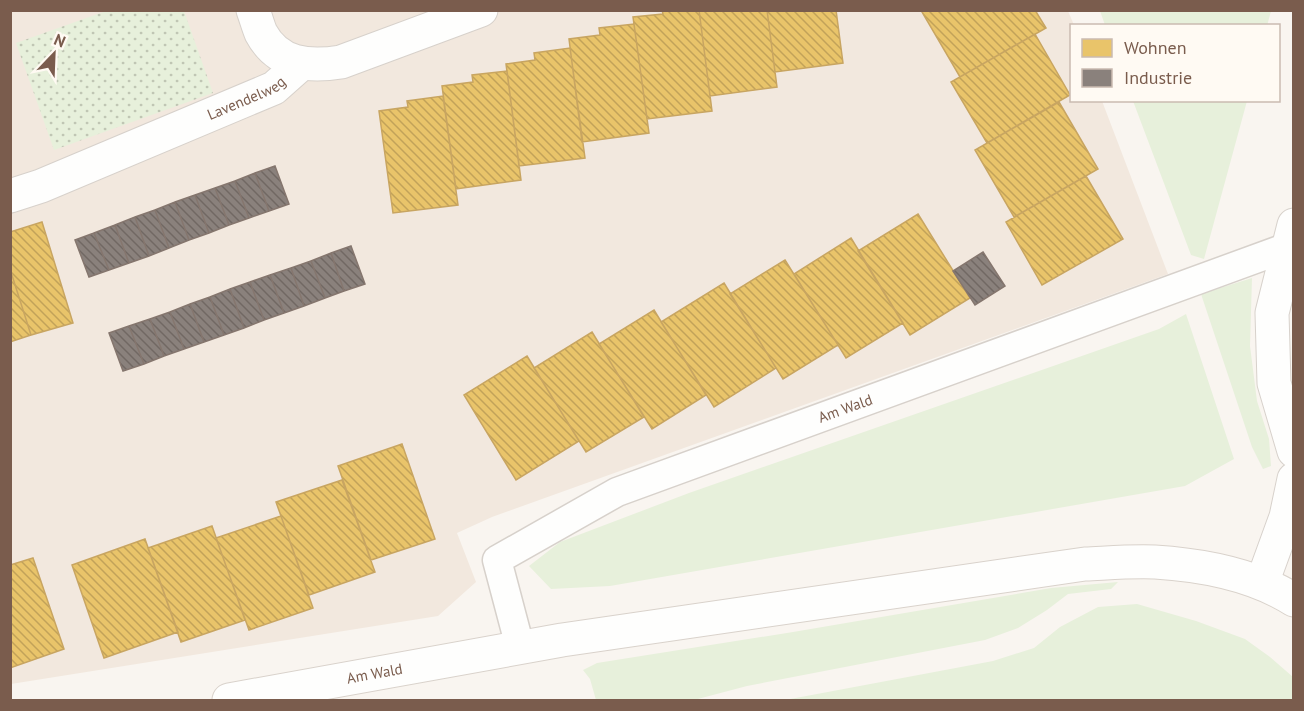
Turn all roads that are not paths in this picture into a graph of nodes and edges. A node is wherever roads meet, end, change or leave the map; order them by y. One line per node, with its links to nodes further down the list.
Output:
1 (253, 10): 3 (main road)
2 (481, 10): 3 (main road, Lavendelweg)
3 (301, 64): 4 (main road, Lavendelweg)
4 (10, 196)
5 (1291, 236): 6 (main road); 10 (lane, Am Wald)
6 (1293, 451)
7 (1293, 479): 8 (main road)
8 (1262, 583): 9 (main road, Am Wald); 10 (main road, Am Wald)
9 (1293, 600)
10 (520, 647): 11 (main road, Am Wald)
11 (229, 700)

